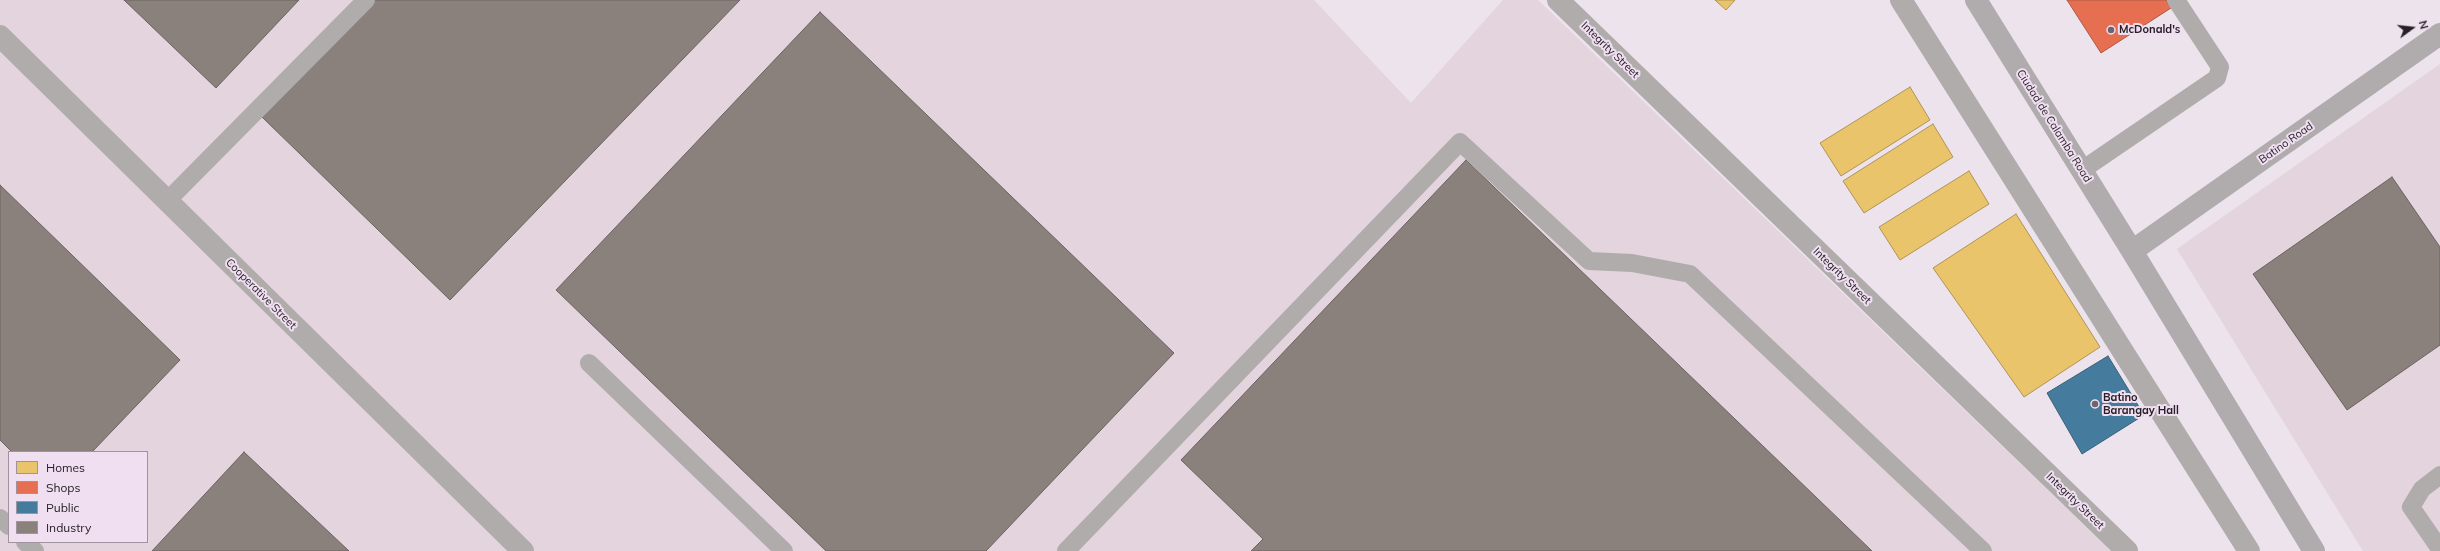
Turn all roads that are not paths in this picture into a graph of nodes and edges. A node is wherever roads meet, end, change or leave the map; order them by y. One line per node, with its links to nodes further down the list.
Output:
1 (366, 0): 9 (lane)
2 (1558, 0): 22 (street, Integrity Street)
3 (1901, 0): 23 (street)
4 (1976, 0): 8 (main road, Ciudad de Calamba Road)
5 (2176, 0): 8 (lane)
6 (2440, 34): 10 (main road, Batino Road)
7 (0, 36): 9 (street, Cooperative Street)
8 (2082, 170): 10 (main road, Ciudad de Calamba Road)
9 (168, 201): 18 (street, Cooperative Street)
10 (2132, 251): 24 (main road, Ciudad de Calamba Road)
11 (589, 363): 19 (lane)
12 (2440, 474): 16 (lane)
13 (0, 518): 14 (lane)
14 (8, 525)
15 (26, 543): 17 (lane)
16 (2440, 549)
17 (35, 551)
18 (522, 551)
19 (784, 551)
20 (1066, 551): 21 (lane)
21 (1983, 551)
22 (2127, 551)
23 (2249, 551)
24 (2314, 551)

